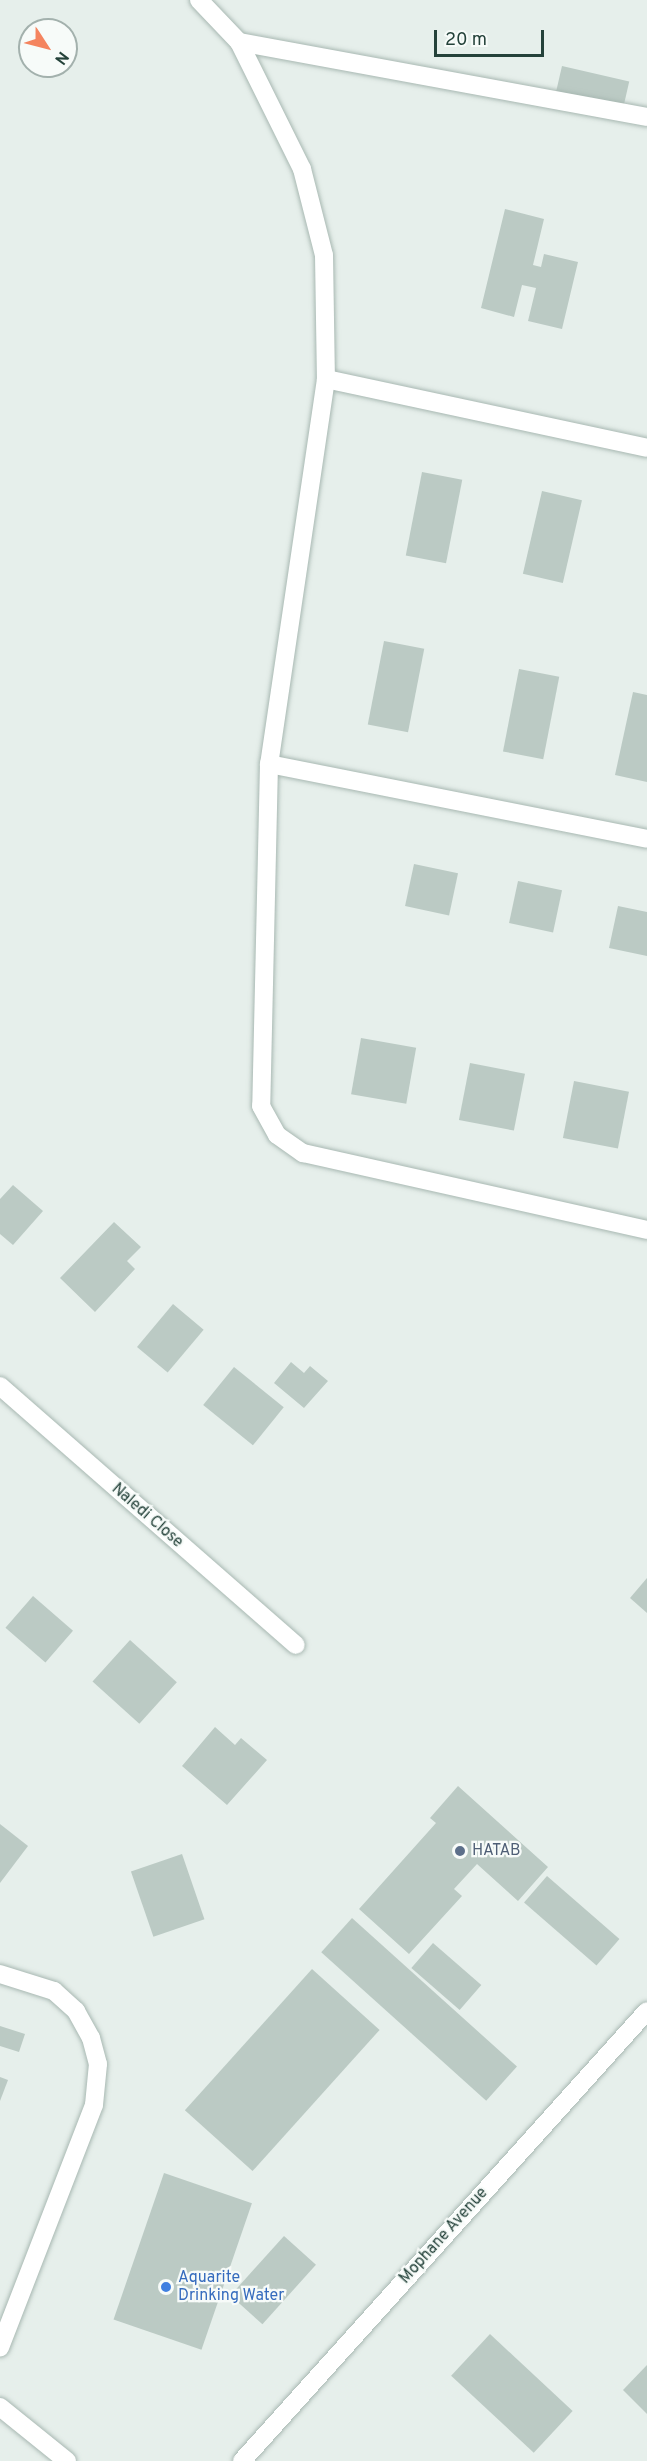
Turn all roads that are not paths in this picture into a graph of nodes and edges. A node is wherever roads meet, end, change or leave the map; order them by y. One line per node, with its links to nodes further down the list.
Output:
1 (199, 0): 2 (street)
2 (239, 42): 3 (street); 4 (street)
3 (647, 117)
4 (326, 379): 5 (street); 6 (street)
5 (647, 448)
6 (269, 764): 7 (street); 8 (street)
7 (647, 839)
8 (647, 1230)
9 (0, 1386): 10 (street, Naledi Close)
10 (296, 1644)
11 (0, 1974): 13 (street)
12 (647, 2011): 16 (street, Mophane Avenue)
13 (0, 2347)
14 (0, 2407): 15 (street)
15 (67, 2461)
16 (242, 2461)

